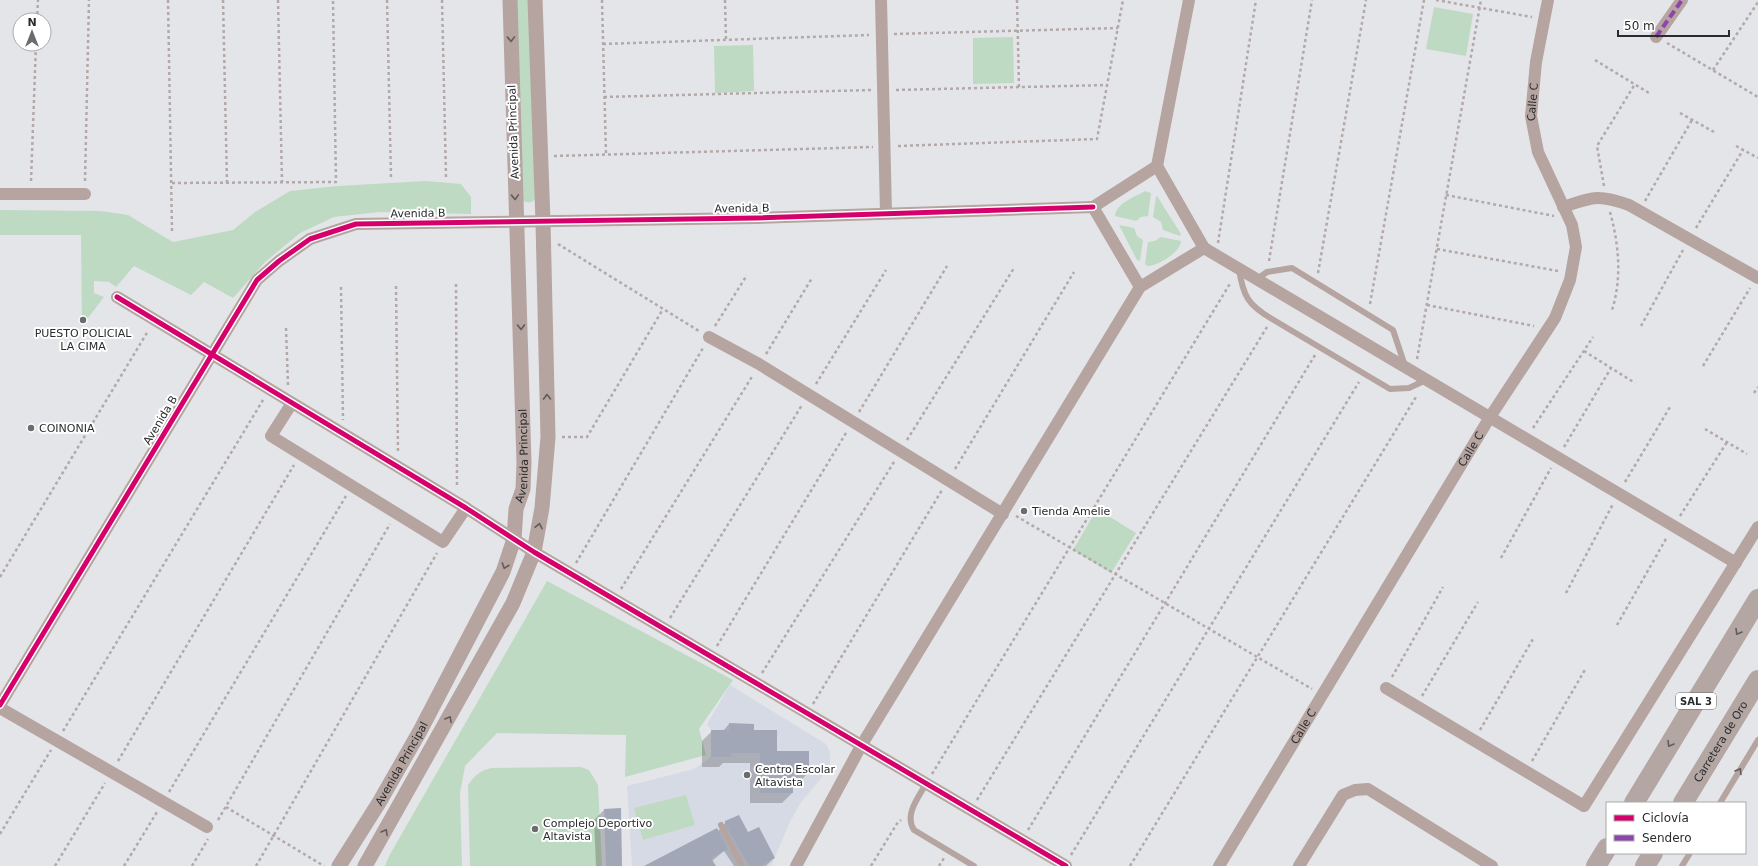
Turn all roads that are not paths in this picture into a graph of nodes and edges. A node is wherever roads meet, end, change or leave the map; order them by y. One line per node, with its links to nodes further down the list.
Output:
1 (510, 0): 14 (street, Avenida Principal, one-way to 14)
2 (535, 0): 15 (street, Avenida Principal)
3 (881, 0): 13 (street)
4 (1189, 0): 8 (street)
5 (1548, 0): 12 (street, Calle C)
6 (1682, 0): 7 (street)
7 (1656, 37)
8 (1157, 166): 11 (street); 16 (street)
9 (0, 194): 10 (street)
10 (85, 194)
11 (1093, 207): 13 (street, Avenida B); 20 (street)
12 (1563, 207): 18 (street); 27 (street, Calle C)
13 (886, 213): 15 (street, Avenida B)
14 (516, 221): 15 (street, Avenida B); 23 (street, Avenida B); 31 (street, Avenida Principal, one-way to 31)
15 (543, 228): 32 (street, Avenida Principal, one-way to 15)
16 (1204, 248): 17 (street); 20 (street)
17 (1239, 269): 19 (street); 25 (lane)
18 (1757, 278)
19 (1257, 279): 24 (street); 24 (lane)
20 (1140, 287): 29 (street)
21 (117, 298): 23 (street)
22 (709, 337): 29 (street)
23 (211, 355): 26 (street); 37 (street, Avenida B)
24 (1410, 370): 25 (street)
25 (1426, 380): 27 (street)
26 (290, 402): 28 (street); 28 (street)
27 (1490, 417): 33 (street); 55 (street, Calle C)
28 (461, 505): 31 (street)
29 (1004, 512): 39 (street)
30 (1758, 527): 33 (street)
31 (514, 538): 32 (street); 49 (street, Avenida Principal, one-way to 49)
32 (534, 552): 39 (street); 50 (street, Avenida Principal, one-way to 32)
33 (1736, 563): 36 (street)
34 (1758, 599): 41 (highway, SAL 3, one-way to 41)
35 (1758, 680): 42 (highway, Carretera de Oro)
36 (1386, 688)
37 (0, 707): 45 (street)
38 (1758, 740): 43 (lane, one-way to 38)
39 (861, 746): 40 (street); 52 (street)
40 (926, 784): 53 (lane); 54 (street)
41 (1635, 802)
42 (1684, 802)
43 (1721, 802)
44 (721, 825): 51 (lane)
45 (211, 829)
46 (1606, 850): 58 (highway)
47 (1652, 854): 59 (highway)
48 (1689, 854): 60 (lane)
49 (339, 866)
50 (365, 866)
51 (742, 866)
52 (796, 866)
53 (974, 866)
54 (1065, 866)
55 (1219, 866)
56 (1300, 866): 57 (street)
57 (1492, 866)
58 (1596, 866)
59 (1645, 866)
60 (1682, 866)

